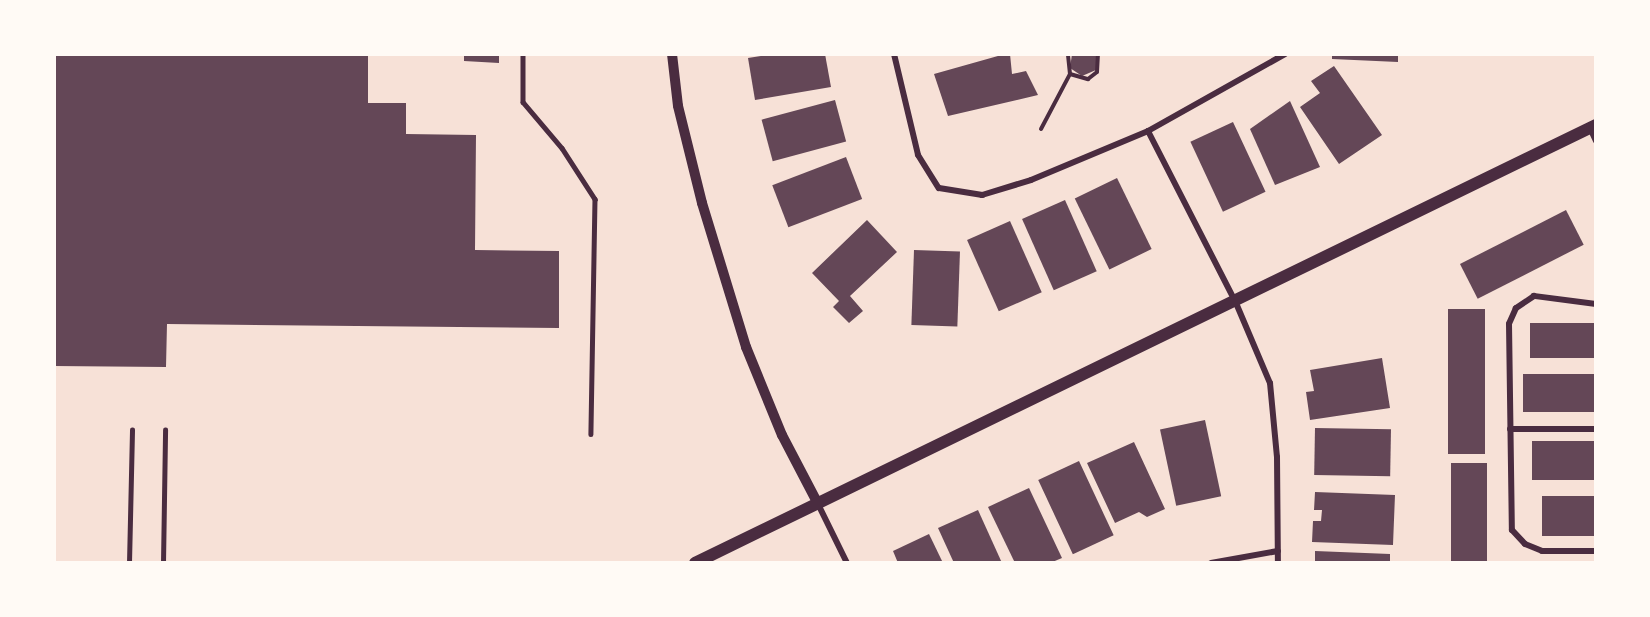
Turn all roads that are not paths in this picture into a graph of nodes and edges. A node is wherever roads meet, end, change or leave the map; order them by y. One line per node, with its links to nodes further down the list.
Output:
1 (523, 54): 14 (lane)
2 (672, 54): 15 (street)
3 (894, 54): 6 (street)
4 (1285, 54): 6 (street)
5 (1593, 126): 7 (street); 8 (main road)
6 (1148, 131): 8 (street)
7 (1596, 141)
8 (1236, 303): 15 (main road); 16 (street)
9 (1596, 304): 10 (street)
10 (1510, 429): 11 (street); 17 (street)
11 (1596, 429)
12 (132, 430): 18 (lane)
13 (165, 430): 19 (lane)
14 (591, 434)
15 (818, 504): 20 (main road); 21 (street)
16 (1278, 551): 22 (street); 23 (street)
17 (1596, 551)
18 (129, 563)
19 (164, 563)
20 (695, 563)
21 (847, 563)
22 (1211, 563)
23 (1278, 563)

